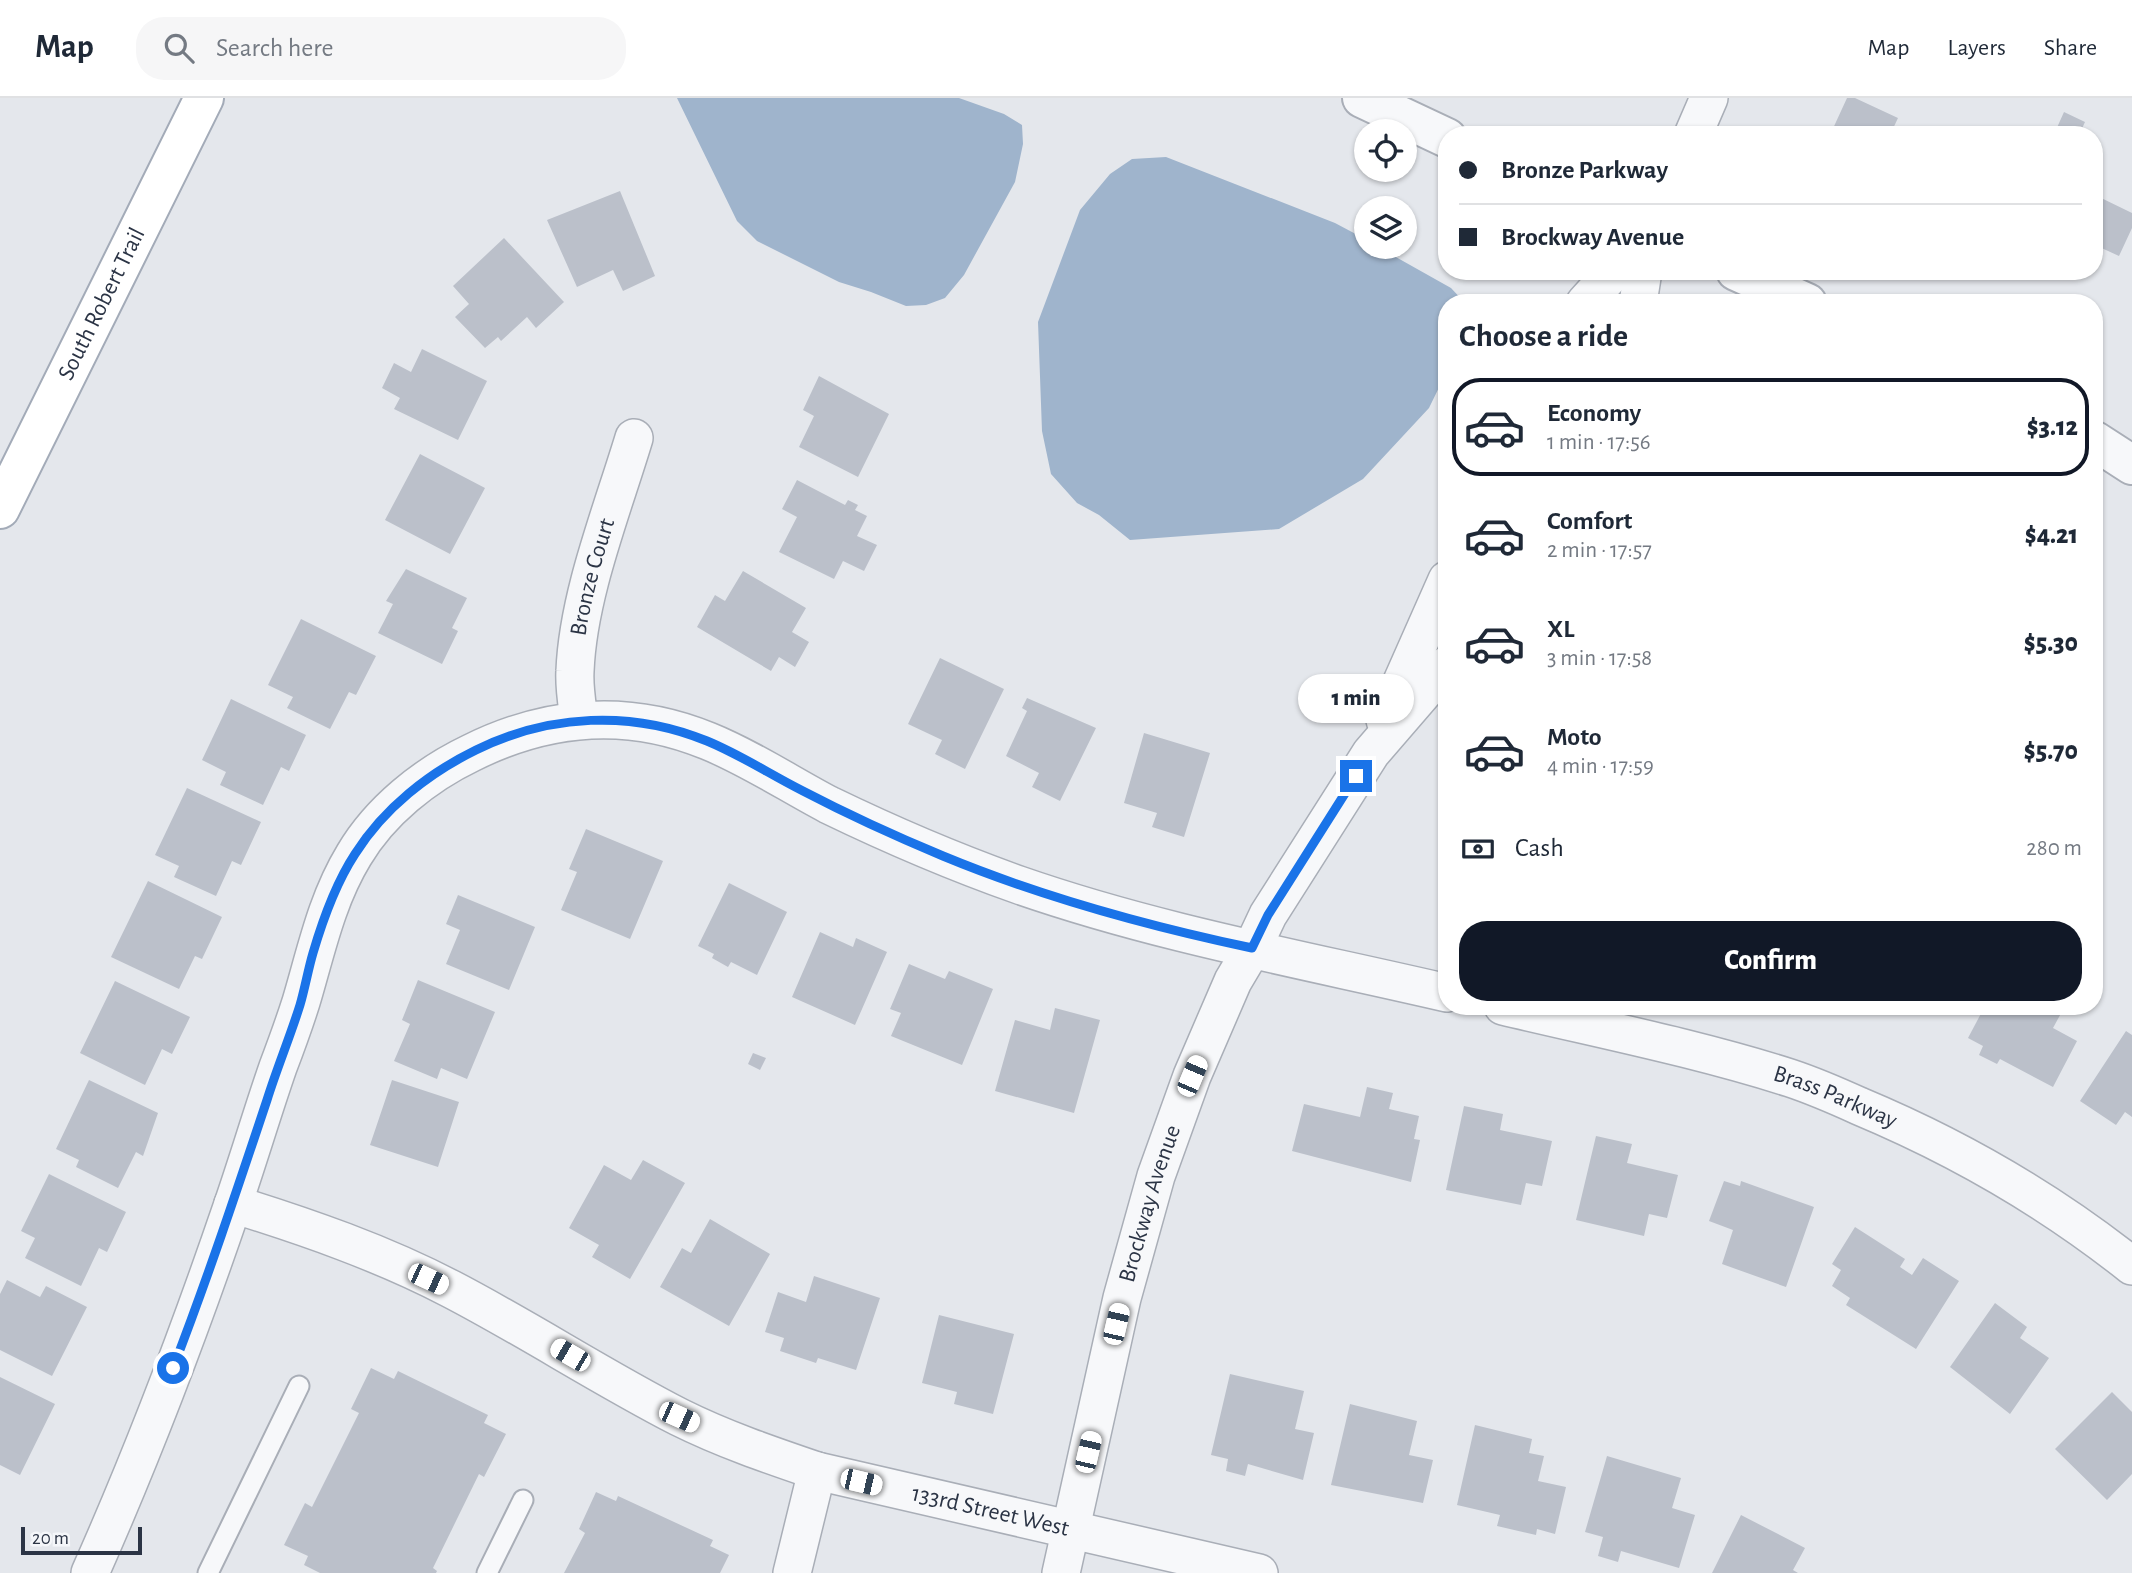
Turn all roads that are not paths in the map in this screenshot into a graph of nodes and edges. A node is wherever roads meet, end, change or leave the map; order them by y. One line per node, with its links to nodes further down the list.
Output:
1 (204, 98): 13 (main road, South Robert Trail)
2 (1362, 98): 5 (street)
3 (1709, 98): 4 (street)
4 (1697, 126)
5 (1438, 134)
6 (1606, 280): 8 (street)
7 (1756, 280): 9 (street)
8 (1593, 294)
9 (1787, 294)
10 (634, 438): 16 (street, Bronze Court)
11 (2103, 446): 12 (street)
12 (2132, 465)
13 (0, 509)
14 (1438, 600): 17 (street, Brockway Avenue)
15 (1438, 675): 17 (street, Brockway Avenue)
16 (579, 719): 18 (street); 21 (street)
17 (1371, 753): 18 (street, Brockway Avenue)
18 (1252, 948): 19 (street); 26 (street, Brockway Avenue)
19 (1438, 991)
20 (1541, 1015): 22 (street, Brass Parkway)
21 (233, 1204): 24 (street, 133rd Street West); 27 (street)
22 (2132, 1266)
23 (299, 1386): 28 (lane)
24 (817, 1471): 26 (street, 133rd Street West); 30 (street)
25 (523, 1500): 29 (lane)
26 (1071, 1528): 31 (street, Brockway Avenue); 32 (street, 133rd Street West)
27 (90, 1573)
28 (208, 1573)
29 (487, 1573)
30 (792, 1573)
31 (1061, 1573)
32 (1259, 1573)

